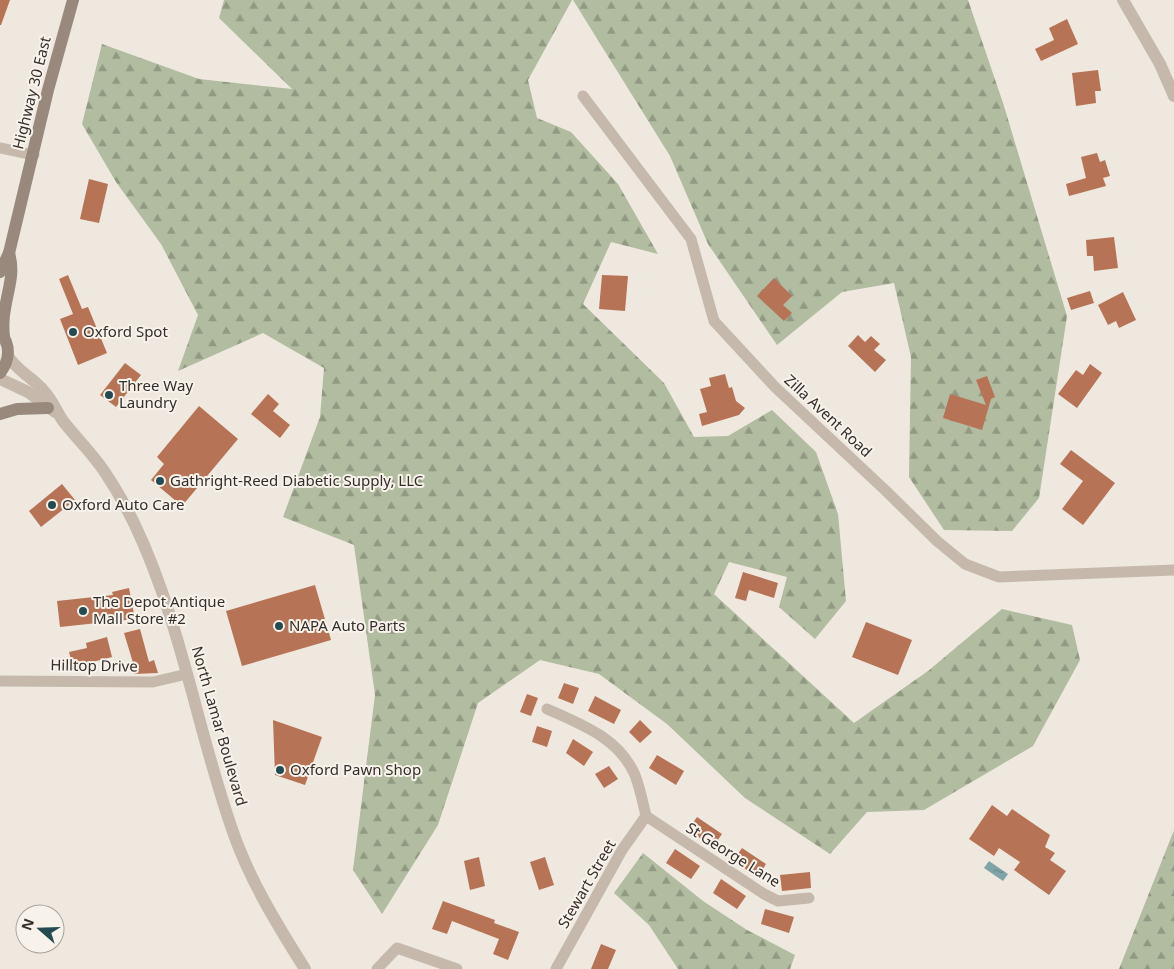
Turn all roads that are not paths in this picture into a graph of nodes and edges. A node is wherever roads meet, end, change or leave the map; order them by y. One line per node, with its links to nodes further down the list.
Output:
1 (73, 0): 6 (main road, Highway 30 East)
2 (1123, 0): 4 (street)
3 (584, 96): 15 (street, Zilla Avent Road)
4 (1174, 96)
5 (0, 148): 6 (street)
6 (34, 155): 7 (main road, Highway 30 East)
7 (9, 253): 8 (main road, Highway 30 East); 9 (main road, Highway 30 East)
8 (0, 272)
9 (2, 335): 10 (main road, Highway 30 East)
10 (8, 356): 11 (main road); 13 (street, North Lamar Boulevard)
11 (0, 373)
12 (0, 379): 13 (street, North Lamar Boulevard)
13 (54, 412): 14 (main road); 16 (street, North Lamar Boulevard)
14 (0, 414)
15 (1174, 570)
16 (187, 674): 17 (street, Hilltop Drive); 21 (street, North Lamar Boulevard)
17 (0, 681)
18 (547, 709): 19 (street)
19 (646, 816): 20 (street, St George Lane); 24 (street, Stewart Street)
20 (809, 898)
21 (305, 969)
22 (377, 969): 23 (street)
23 (457, 969)
24 (556, 969)

